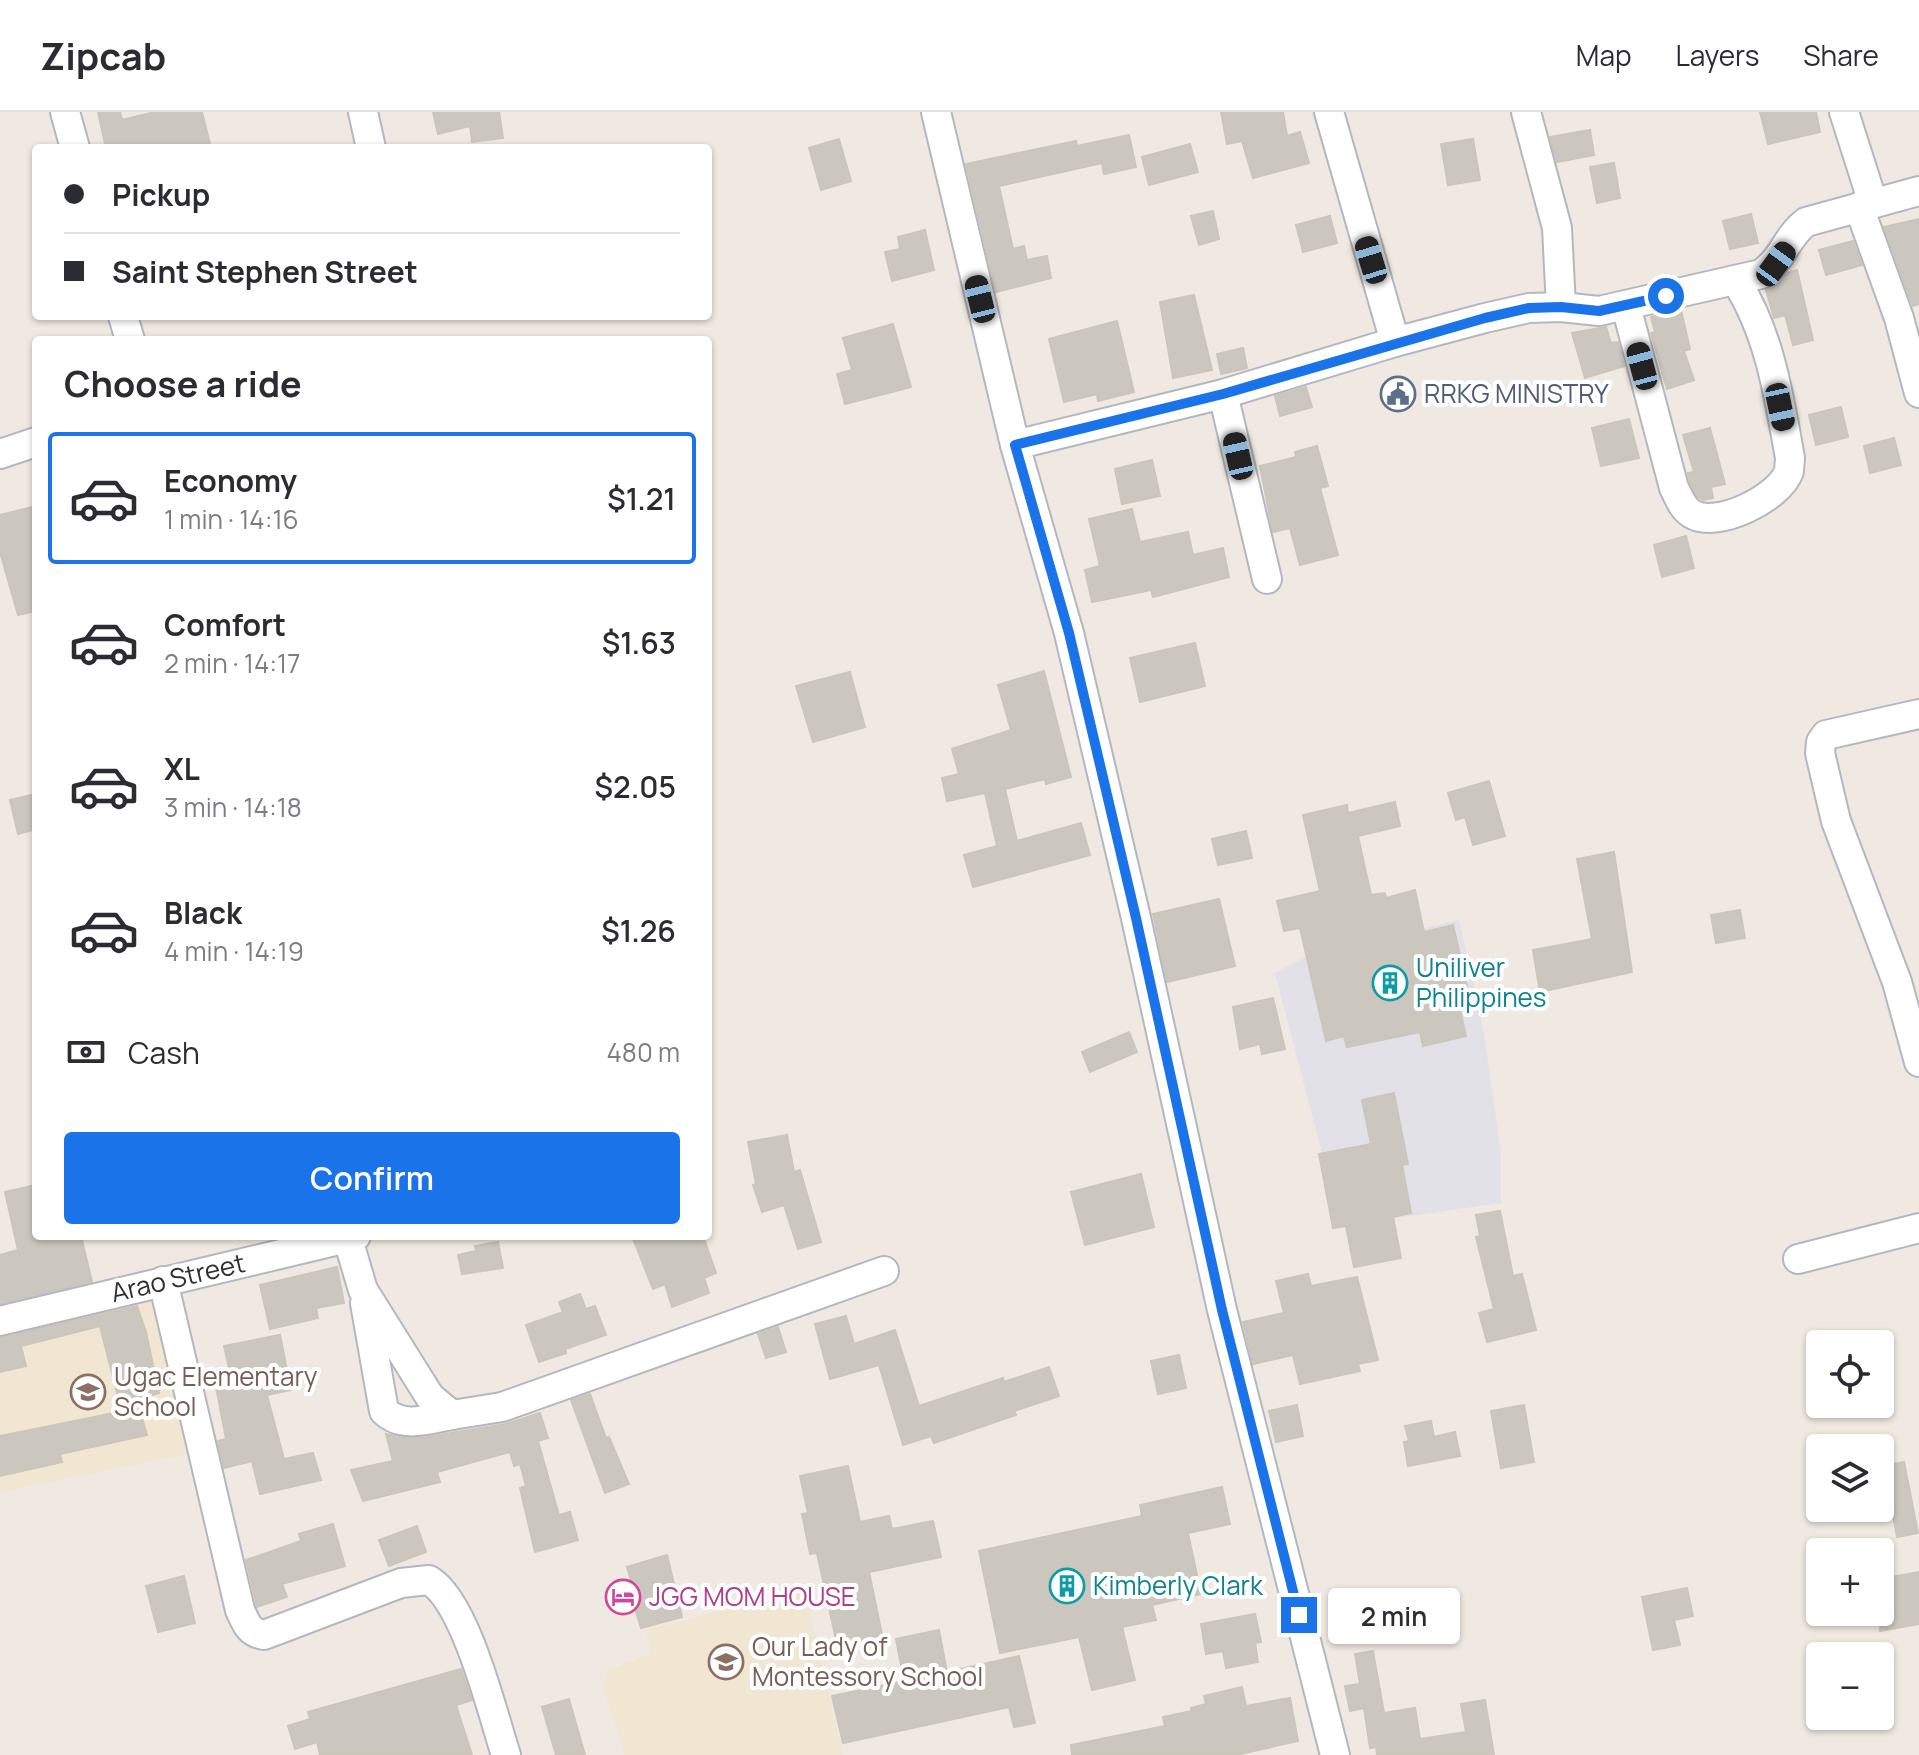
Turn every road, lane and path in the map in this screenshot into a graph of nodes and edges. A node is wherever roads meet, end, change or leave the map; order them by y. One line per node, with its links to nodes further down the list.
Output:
1 (65, 112): 7 (street)
2 (363, 112): 8 (street)
3 (936, 112): 18 (street)
4 (1329, 112): 14 (street)
5 (1526, 112): 13 (street)
6 (1844, 112): 10 (street)
7 (74, 144)
8 (370, 144)
9 (1919, 191): 10 (street)
10 (1866, 205): 11 (street); 15 (street)
11 (1736, 281): 12 (street); 12 (street)
12 (1626, 306): 13 (street)
13 (1561, 307): 14 (street)
14 (1395, 342): 16 (street)
15 (1919, 393)
16 (1223, 394): 18 (street); 20 (street)
17 (32, 443): 19 (street)
18 (1015, 445): 33 (street)
19 (0, 454)
20 (1267, 579)
21 (1919, 714): 22 (street)
22 (1919, 1062)
23 (1919, 1228): 26 (street)
24 (338, 1240): 28 (street, Arao Street)
25 (352, 1240): 29 (street)
26 (1798, 1259)
27 (884, 1271): 31 (street)
28 (163, 1281): 30 (street, Arao Street); 32 (street)
29 (363, 1290): 31 (street); 31 (street)
30 (0, 1321)
31 (452, 1415)
32 (506, 1755)
33 (1335, 1755)

